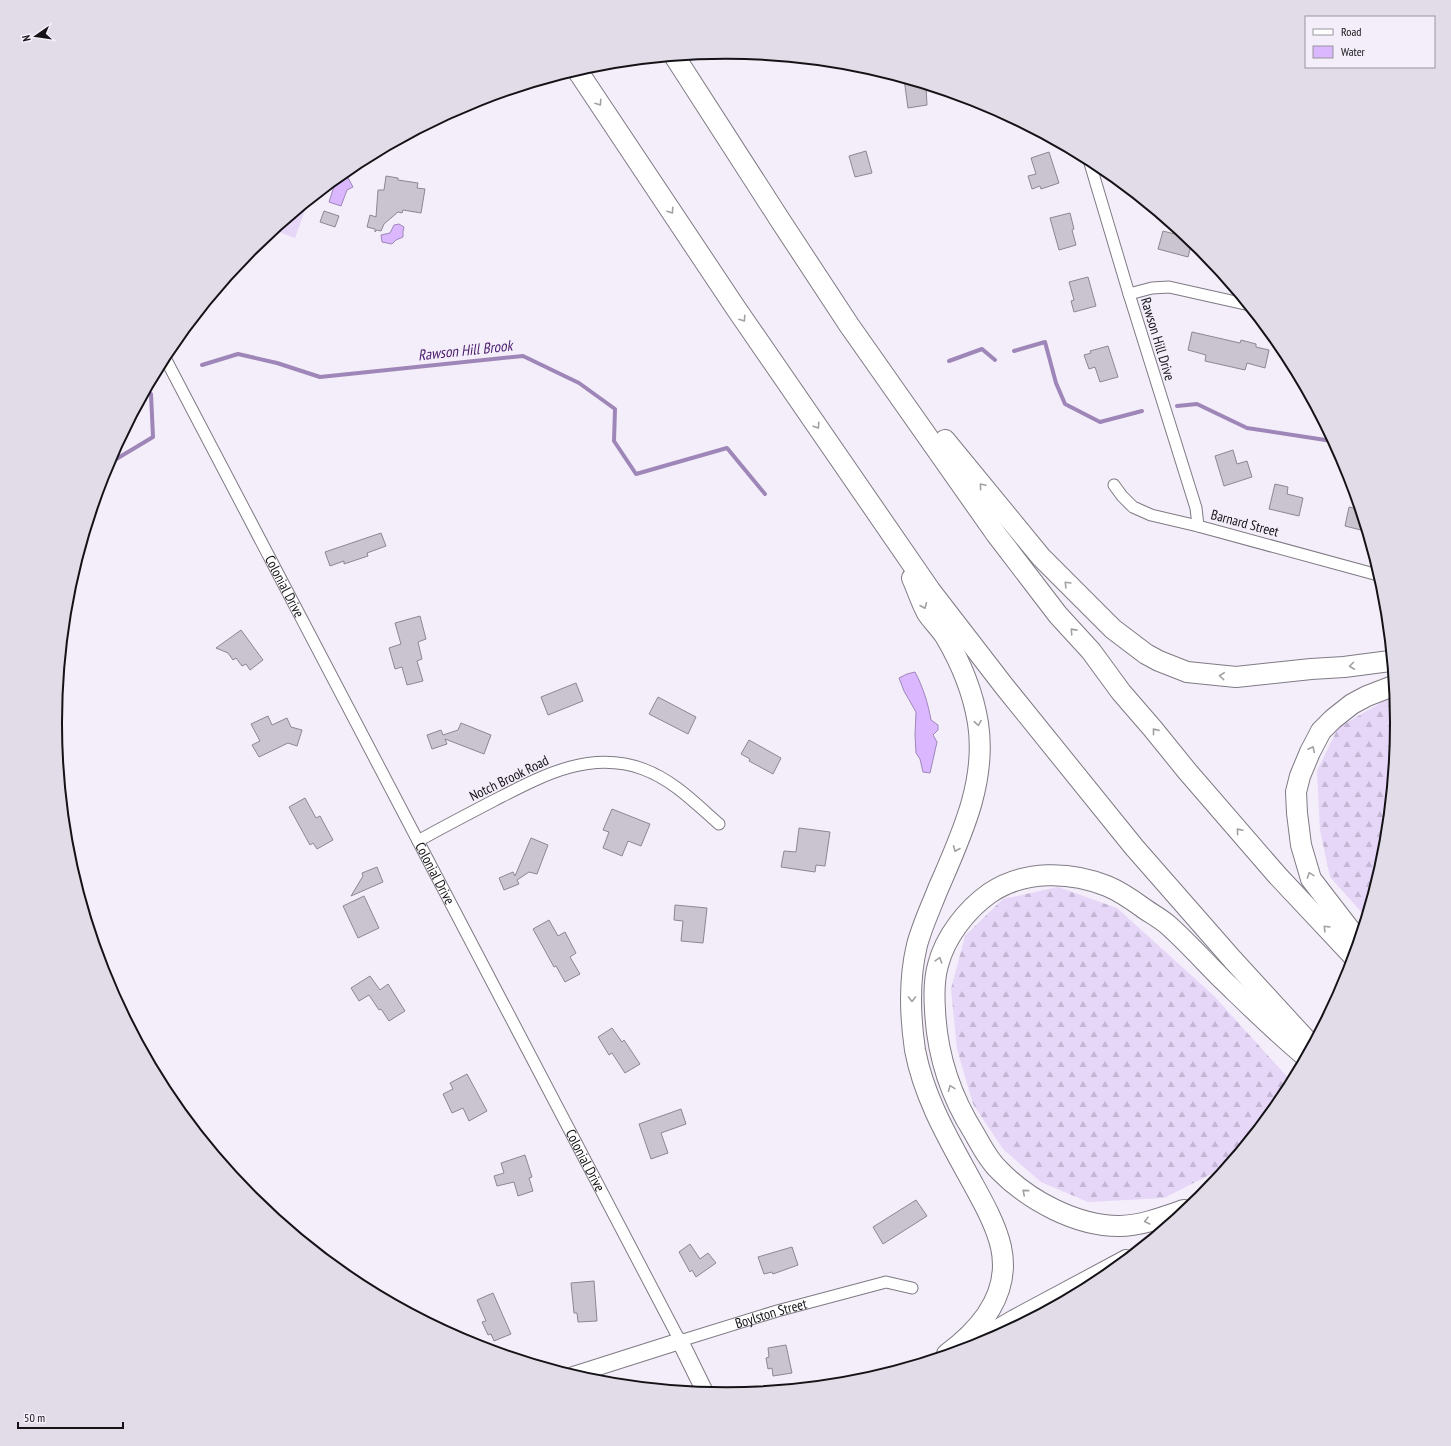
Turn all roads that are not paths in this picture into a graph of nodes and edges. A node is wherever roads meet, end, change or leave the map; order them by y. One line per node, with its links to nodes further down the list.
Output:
1 (678, 60): 7 (highway)
2 (581, 76): 10 (highway, one-way to 10)
3 (1092, 170): 4 (street, Rawson Hill Drive)
4 (1129, 294): 5 (street); 9 (street, Rawson Hill Drive)
5 (1239, 303)
6 (168, 363): 15 (street, Colonial Drive)
7 (879, 366): 12 (highway, one-way to 7); 17 (highway, one-way to 7)
8 (1114, 485): 9 (street, Barnard Street)
9 (1198, 526): 11 (street, Barnard Street)
10 (898, 544): 18 (highway); 25 (highway, one-way to 25)
11 (1372, 573)
12 (1386, 661)
13 (1388, 688): 16 (highway, one-way to 13)
14 (719, 824): 15 (street, Notch Brook Road)
15 (418, 840): 24 (street, Colonial Drive)
16 (1354, 935)
17 (1348, 951)
18 (1308, 1042)
19 (1302, 1053): 20 (highway, one-way to 19)
20 (1173, 1213)
21 (1092, 1276): 23 (main road)
22 (912, 1288): 24 (street, Boylston Street)
23 (992, 1331)
24 (680, 1341): 26 (main road, Boylston Street); 27 (main road, Colonial Drive)
25 (960, 1344)
26 (585, 1371)
27 (702, 1386)

